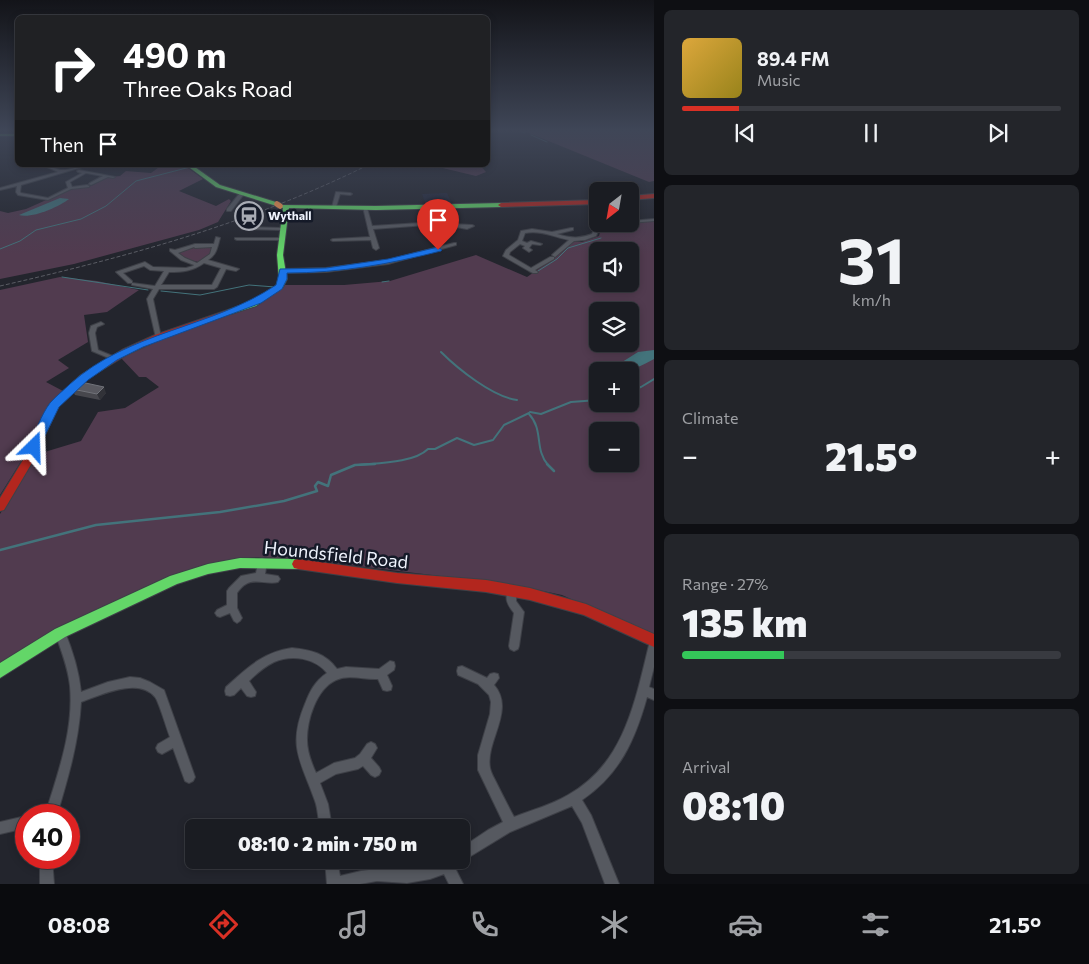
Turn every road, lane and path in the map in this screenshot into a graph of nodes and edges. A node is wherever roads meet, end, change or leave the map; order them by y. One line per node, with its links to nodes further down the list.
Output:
1 (61, 172): 6 (street)
2 (199, 172): 9 (street)
3 (84, 173): 4 (street); 7 (street)
4 (107, 176): 5 (street); 7 (street)
5 (113, 176)
6 (19, 185): 7 (street); 8 (street)
7 (70, 188)
8 (0, 189)
9 (242, 194): 14 (street); 18 (street)
10 (350, 194): 15 (street)
11 (652, 197): 12 (street)
12 (639, 198)
13 (589, 202): 16 (street)
14 (281, 206): 15 (street); 28 (street)
15 (334, 206): 17 (street)
16 (433, 206): 17 (street); 21 (street)
17 (365, 208): 24 (street)
18 (229, 210)
19 (654, 220): 20 (street)
20 (639, 221)
21 (440, 223): 22 (street); 24 (street)
22 (453, 225)
23 (244, 228): 28 (street)
24 (371, 228): 30 (street)
25 (571, 229): 27 (street)
26 (594, 232): 33 (street)
27 (554, 233): 33 (street); 34 (street)
28 (282, 234): 31 (street); 45 (street)
29 (218, 238): 36 (street)
30 (374, 238): 32 (street); 38 (street)
31 (237, 239)
32 (333, 240)
33 (572, 240): 34 (street)
34 (519, 242): 35 (street)
35 (540, 244)
36 (216, 245): 39 (street); 40 (street)
37 (461, 245): 45 (street)
38 (376, 248)
39 (204, 261): 40 (street); 42 (street)
40 (198, 265): 44 (street)
41 (115, 267): 46 (street)
42 (224, 267): 43 (street); 47 (street)
43 (236, 269)
44 (167, 270): 46 (street); 47 (street)
45 (283, 271): 49 (street)
46 (120, 272): 47 (street)
47 (156, 288): 49 (street)
48 (101, 324): 50 (street)
49 (158, 337): 50 (street)
50 (113, 358): 51 (street)
51 (0, 506)
52 (262, 562): 53 (street); 55 (street, Houndsfield Road); 59 (street, Houndsfield Road)
53 (260, 577): 54 (street); 56 (street)
54 (275, 579)
55 (512, 590): 60 (street, Houndsfield Road); 61 (street)
56 (232, 608): 57 (street); 58 (street)
57 (220, 613)
58 (237, 618)
59 (60, 633): 64 (street, Houndsfield Road); 74 (street)
60 (654, 641)
61 (514, 646)
62 (654, 646): 70 (street)
63 (390, 666): 66 (street)
64 (0, 671)
65 (462, 671): 83 (street)
66 (381, 674): 67 (street); 69 (street)
67 (335, 675): 68 (street); 79 (street)
68 (242, 680): 71 (street); 72 (street)
69 (387, 686)
70 (643, 689): 73 (street); 80 (street)
71 (230, 691)
72 (251, 692)
73 (654, 695)
74 (76, 699): 75 (street); 81 (street)
75 (176, 740): 76 (street); 78 (street)
76 (162, 748)
77 (375, 772): 79 (street)
78 (189, 777)
79 (312, 781): 82 (street)
80 (574, 798): 83 (street); 94 (street)
81 (54, 804)
82 (325, 819)
83 (511, 824): 86 (street)
84 (15, 825): 85 (street)
85 (0, 828)
86 (470, 849)
87 (46, 869): 91 (street)
88 (332, 869): 92 (street)
89 (436, 869): 92 (street)
90 (453, 869): 93 (street)
91 (47, 884)
92 (335, 884)
93 (456, 884)
94 (612, 884)

